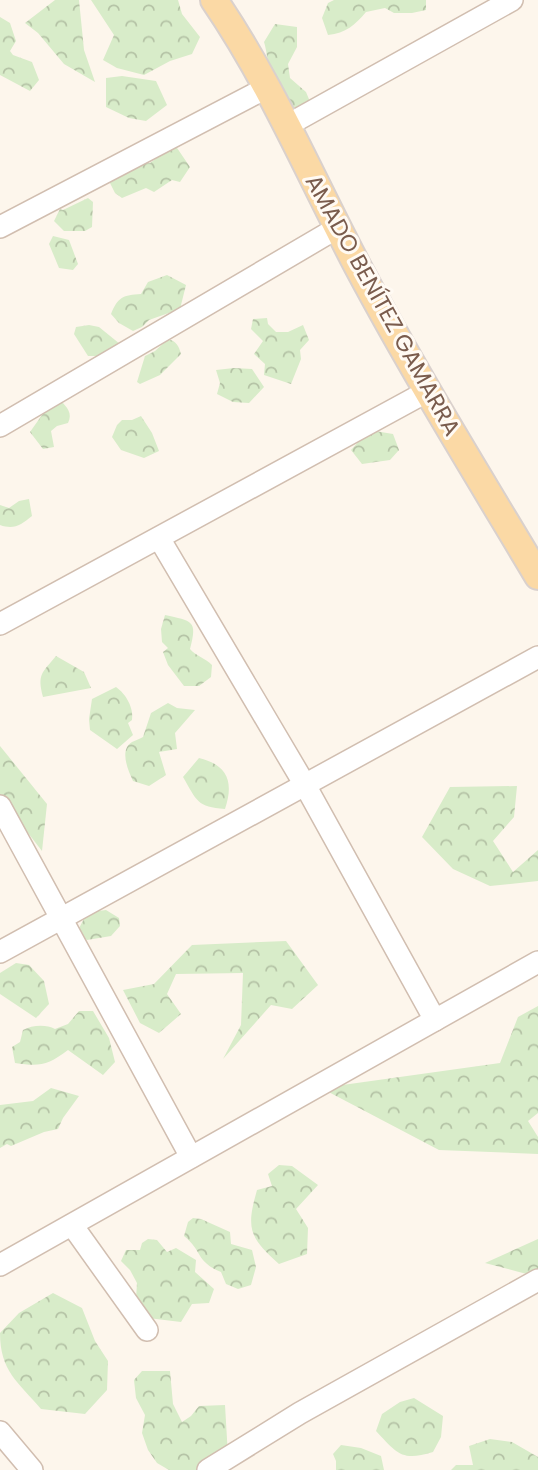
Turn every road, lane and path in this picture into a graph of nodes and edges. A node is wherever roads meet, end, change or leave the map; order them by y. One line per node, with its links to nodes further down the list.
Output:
1 (214, 0): 4 (main road, AMADO BENÍTEZ GAMARRA)
2 (226, 0): 4 (main road, AMADO BENÍTEZ GAMARRA)
3 (512, 0): 6 (street)
4 (235, 31): 5 (main road, AMADO BENÍTEZ GAMARRA)
5 (266, 88): 6 (main road, AMADO BENÍTEZ GAMARRA); 7 (street)
6 (286, 126): 8 (main road, AMADO BENÍTEZ GAMARRA)
7 (0, 227)
8 (337, 228): 9 (main road, AMADO BENÍTEZ GAMARRA); 10 (street)
9 (428, 391): 11 (street); 12 (main road, AMADO BENÍTEZ GAMARRA)
10 (0, 424)
11 (159, 538): 13 (street); 15 (street)
12 (538, 576)
13 (0, 624)
14 (538, 657): 15 (street)
15 (305, 785): 17 (street); 20 (street)
16 (0, 806): 17 (street)
17 (62, 918): 18 (street); 21 (street)
18 (0, 952)
19 (538, 962): 20 (street)
20 (435, 1020): 21 (street)
21 (191, 1157): 22 (street)
22 (72, 1225): 23 (street); 25 (street)
23 (0, 1265)
24 (538, 1280): 28 (street)
25 (147, 1330)
26 (0, 1432): 27 (street)
27 (32, 1470)
28 (208, 1470)

